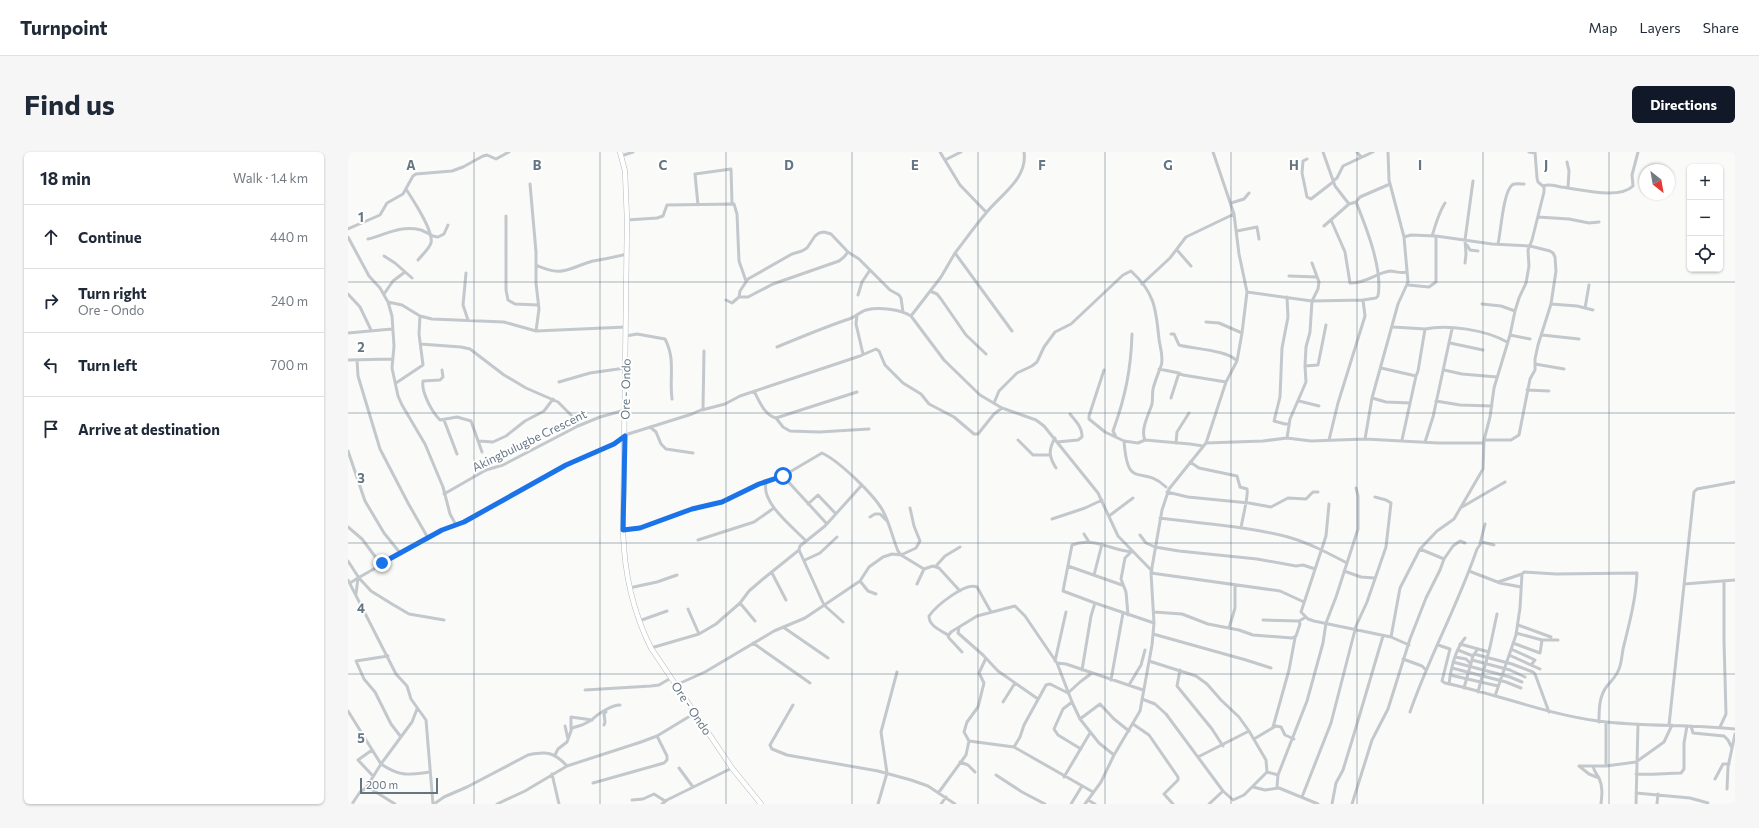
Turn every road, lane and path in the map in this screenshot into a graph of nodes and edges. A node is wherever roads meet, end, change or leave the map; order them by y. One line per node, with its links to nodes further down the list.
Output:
1 (509, 152): 26 (street)
2 (633, 152): 14 (street)
3 (940, 152): 17 (street)
4 (962, 152): 17 (street)
5 (1024, 152): 34 (street)
6 (1213, 152): 32 (street)
7 (1323, 152): 20 (street)
8 (1357, 152): 15 (street)
9 (1373, 152): 15 (street)
10 (1388, 152): 22 (street)
11 (1529, 152): 12 (street)
12 (1535, 152): 24 (street)
13 (1638, 152): 25 (street)
14 (621, 154): 38 (main road, Ore - Ondo)
15 (1361, 157): 20 (street)
16 (1306, 159): 20 (street)
17 (945, 160): 34 (street)
18 (1567, 162): 25 (street)
19 (1473, 181): 51 (street)
20 (1333, 182): 33 (street)
21 (530, 184): 63 (street)
22 (1390, 184): 28 (street); 48 (street)
23 (1524, 184): 52 (street)
24 (1543, 186): 25 (street); 37 (street)
25 (1568, 188)
26 (406, 189): 43 (street); 45 (street)
27 (1250, 193): 32 (street)
28 (1356, 202): 33 (street); 70 (street)
29 (732, 203): 31 (street); 31 (street); 73 (street)
30 (1445, 203): 46 (street)
31 (698, 204): 38 (street)
32 (1231, 204): 35 (street)
33 (1349, 204): 39 (street)
34 (986, 212): 57 (street)
35 (1234, 214): 44 (street); 54 (street)
36 (506, 216): 90 (street)
37 (1538, 217): 40 (street); 53 (street)
38 (627, 220): 58 (main road, Ore - Ondo)
39 (1331, 220): 42 (street); 70 (street)
40 (1599, 222)
41 (448, 225): 45 (street)
42 (1324, 226)
43 (348, 229)
44 (1237, 231): 50 (street); 78 (street)
45 (430, 234): 49 (street); 60 (street)
46 (1434, 236): 48 (street); 51 (street); 75 (street)
47 (348, 237): 79 (street)
48 (1404, 237): 67 (street)
49 (368, 239)
50 (1260, 239)
51 (1465, 240): 52 (street); 56 (street); 62 (street)
52 (1498, 244): 53 (street)
53 (1530, 246): 89 (street); 93 (street)
54 (1177, 250): 64 (street); 74 (street)
55 (848, 252): 65 (street); 73 (street); 82 (street)
56 (1478, 252)
57 (955, 253): 77 (street); 108 (street)
58 (627, 254): 63 (street); 101 (main road, Ore - Ondo)
59 (384, 256): 66 (street)
60 (418, 260)
61 (1312, 263): 71 (street)
62 (1465, 263)
63 (536, 265): 90 (street)
64 (1191, 266)
65 (870, 270): 80 (street); 94 (street)
66 (405, 272): 72 (street); 79 (street)
67 (1406, 272): 70 (street); 75 (street)
68 (466, 273): 98 (street)
69 (1289, 276): 71 (street)
70 (1378, 276): 85 (street)
71 (1317, 277): 86 (street)
72 (412, 278)
73 (746, 281): 82 (street)
74 (1142, 284): 134 (street); 155 (street)
75 (1408, 285): 102 (street)
76 (1589, 285): 91 (street)
77 (930, 291): 97 (street); 125 (street)
78 (1247, 292): 83 (street); 110 (street)
79 (384, 294): 87 (street)
80 (858, 294)
81 (349, 296): 106 (street)
82 (739, 297): 84 (street)
83 (1287, 297): 86 (street); 166 (street)
84 (726, 300)
85 (1364, 300): 86 (street); 177 (street)
86 (1312, 301): 131 (street)
87 (388, 302): 96 (street); 103 (street)
88 (1482, 304): 93 (street)
89 (1552, 304): 91 (street); 114 (street)
90 (538, 305): 107 (street)
91 (1584, 308): 92 (street)
92 (1594, 310)
93 (1515, 311): 113 (street)
94 (903, 312): 95 (street); 97 (street)
95 (857, 315): 121 (street); 124 (street)
96 (420, 316): 98 (street); 119 (street)
97 (911, 316): 155 (street)
98 (468, 320): 107 (street)
99 (1206, 322): 110 (street)
100 (1326, 325): 131 (street)
101 (626, 327): 107 (street); 115 (main road, Ore - Ondo)
102 (1393, 327): 104 (street); 133 (street)
103 (392, 329): 106 (street); 126 (street)
104 (1425, 329): 105 (street); 140 (street)
105 (1452, 329): 118 (street); 120 (street)
106 (371, 330): 109 (street)
107 (536, 331)
108 (1012, 332)
109 (348, 333)
110 (1242, 333): 129 (street)
111 (1132, 334): 171 (street)
112 (1171, 334): 129 (street)
113 (1510, 335): 116 (street); 118 (street)
114 (1542, 335): 117 (street); 130 (street)
115 (626, 336): 132 (main road, Ore - Ondo); 152 (street)
116 (1530, 339)
117 (1579, 339)
118 (1507, 342): 141 (street)
119 (420, 344): 144 (street); 151 (street)
120 (1450, 344): 122 (street); 138 (street)
121 (777, 347)
122 (1483, 350)
123 (704, 352): 161 (street)
124 (863, 354): 147 (street); 159 (street)
125 (986, 354)
126 (392, 359): 128 (street); 144 (street)
127 (348, 360): 128 (street)
128 (357, 360): 228 (street)
129 (1237, 360): 143 (street)
130 (1534, 364): 135 (street); 145 (street)
131 (1305, 366): 153 (street)
132 (626, 368): 142 (street); 160 (main road, Ore - Ondo)
133 (1381, 368): 140 (street); 150 (street)
134 (1159, 369): 139 (street); 176 (street)
135 (1564, 369)
136 (442, 370): 165 (street)
137 (1104, 370): 171 (street)
138 (1444, 370): 141 (street); 154 (street)
139 (1179, 373): 143 (street); 149 (street)
140 (1416, 376): 156 (street)
141 (1497, 377): 158 (street)
142 (559, 382)
143 (1226, 382): 185 (street)
144 (396, 383): 203 (street)
145 (1528, 390): 146 (street); 180 (street)
146 (1549, 391)
147 (752, 392): 161 (street); 164 (street)
148 (857, 392): 164 (street)
149 (1171, 398)
150 (1372, 398): 156 (street); 174 (street)
151 (553, 399): 167 (street); 179 (street)
152 (672, 400)
153 (1299, 401): 157 (street); 166 (street)
154 (1436, 401): 158 (street); 183 (street)
155 (994, 403): 159 (street)
156 (1410, 403): 178 (street)
157 (1319, 406)
158 (1492, 406): 180 (street)
159 (1002, 408): 172 (street)
160 (625, 410): 167 (street, Akingbulugbe Crescent); 170 (main road, Ore - Ondo)
161 (702, 410): 168 (street)
162 (1188, 413): 184 (street)
163 (1070, 414): 181 (street)
164 (776, 418): 169 (street)
165 (444, 420): 179 (street); 190 (street)
166 (1289, 424): 173 (street)
167 (578, 426): 203 (street, Akingbulugbe Crescent)
168 (650, 427): 170 (street); 189 (street)
169 (869, 429)
170 (625, 435): 221 (street); 224 (main road, Ore - Ondo)
171 (1116, 437): 182 (street)
172 (1055, 438): 181 (street); 191 (street)
173 (1287, 438): 177 (street); 185 (street)
174 (1365, 439): 177 (street); 178 (street)
175 (1018, 440): 191 (street)
176 (1145, 440): 182 (street); 184 (street)
177 (1330, 440)
178 (1402, 440): 183 (street)
179 (479, 441): 188 (street)
180 (1484, 441): 183 (street); 212 (street)
181 (1057, 442): 206 (street)
182 (1124, 442): 199 (street)
183 (1425, 442)
184 (1176, 443): 186 (street)
185 (1206, 443): 186 (street)
186 (1203, 446): 192 (street)
187 (348, 451): 243 (street)
188 (482, 452)
189 (692, 453)
190 (457, 454)
191 (1049, 455): 193 (street)
192 (1190, 462): 201 (street); 207 (street)
193 (1056, 468)
194 (783, 476): 197 (street); 198 (street); 208 (street)
195 (1505, 482): 212 (street)
196 (1735, 482): 270 (street)
197 (766, 483): 210 (street); 224 (street)
198 (861, 486): 213 (street); 218 (street)
199 (1166, 487)
200 (1356, 488): 250 (street)
201 (1167, 492): 207 (street); 216 (street)
202 (1318, 492): 207 (street)
203 (444, 494): 221 (street)
204 (1375, 497): 263 (street)
205 (1133, 498): 214 (street)
206 (1102, 500): 214 (street); 217 (street)
207 (1245, 503): 223 (street)
208 (808, 504): 213 (street); 219 (street)
209 (1329, 504): 241 (street)
210 (774, 508): 229 (street); 230 (street)
211 (910, 508): 245 (street)
212 (1460, 508): 239 (street)
213 (836, 514): 219 (street)
214 (1109, 516): 242 (street)
215 (870, 517): 218 (street)
216 (1160, 518): 223 (street); 238 (street)
217 (1052, 519)
218 (888, 521): 236 (street)
219 (826, 524): 230 (street)
220 (1485, 524): 234 (street)
221 (456, 525): 228 (street)
222 (348, 528): 249 (street)
223 (1241, 528): 241 (street)
224 (623, 530): 274 (main road, Ore - Ondo)
225 (1084, 534): 231 (street)
226 (1140, 535): 238 (street)
227 (837, 537): 247 (street)
228 (428, 538): 243 (street)
229 (698, 540)
230 (806, 541): 240 (street)
231 (1089, 542): 233 (street); 252 (street)
232 (1465, 543): 246 (street)
233 (1102, 544): 242 (street); 261 (street)
234 (1480, 544): 235 (street); 256 (street)
235 (1494, 545)
236 (896, 546): 244 (street); 245 (street)
237 (960, 547): 251 (street)
238 (1155, 547): 254 (street); 258 (street)
239 (1420, 548): 246 (street); 310 (street)
240 (799, 550): 247 (street); 257 (street)
241 (1322, 550): 250 (street); 254 (street)
242 (1133, 552): 258 (street); 271 (street)
243 (400, 554): 249 (street)
244 (892, 554): 245 (street); 265 (street)
245 (901, 555): 253 (street)
246 (1444, 559): 319 (street)
247 (805, 560): 282 (street)
248 (348, 561): 262 (street)
249 (382, 563): 262 (street)
250 (1347, 563): 255 (street)
251 (936, 566): 253 (street); 275 (street)
252 (1068, 566): 261 (street); 281 (street)
253 (924, 569): 269 (street)
254 (1315, 569): 279 (street)
255 (1344, 571): 263 (street); 299 (street)
256 (1469, 571): 268 (street); 320 (street)
257 (772, 572): 278 (street); 280 (street)
258 (1152, 572): 272 (street); 287 (street)
259 (1522, 574): 268 (street); 273 (street); 391 (street)
260 (677, 575): 274 (street)
261 (1094, 575): 271 (street)
262 (358, 578): 267 (street); 276 (street); 292 (street)
263 (1374, 578): 304 (street)
264 (1735, 580): 266 (street)
265 (860, 581): 277 (street); 282 (street)
266 (1724, 581): 270 (street); 400 (street)
267 (349, 582): 276 (street)
268 (1498, 582): 273 (street)
269 (916, 584)
270 (1684, 584): 396 (street)
271 (1122, 585): 290 (street)
272 (1235, 585): 279 (street); 303 (street)
273 (1521, 587): 300 (street)
274 (629, 588): 295 (main road, Ore - Ondo)
275 (960, 591): 285 (street); 308 (street)
276 (356, 594): 330 (street)
277 (876, 594)
278 (786, 600)
279 (1304, 602): 291 (street)
280 (740, 603): 296 (street); 306 (street)
281 (1095, 603): 288 (street); 346 (street)
282 (824, 605): 297 (street); 302 (street)
283 (688, 609): 306 (street)
284 (667, 611): 295 (street)
285 (990, 612): 301 (street); 338 (street)
286 (1066, 612): 338 (street)
287 (1154, 612): 298 (street); 303 (street)
288 (1123, 613): 290 (street); 360 (street)
289 (1497, 614): 328 (street)
290 (1128, 615): 298 (street)
291 (1306, 618): 294 (street); 299 (street)
292 (444, 620)
293 (1263, 620): 294 (street)
294 (1299, 620): 312 (street)
295 (639, 621): 321 (main road, Ore - Ondo)
296 (755, 621)
297 (843, 622)
298 (1154, 623): 307 (street)
299 (1326, 623): 304 (street); 411 (street)
300 (1518, 625): 305 (street); 311 (street)
301 (960, 626): 308 (street); 333 (street)
302 (783, 627): 316 (street); 332 (street)
303 (1229, 628): 312 (street)
304 (1354, 631): 309 (street); 455 (street)
305 (1516, 633): 314 (street); 317 (street)
306 (699, 634): 321 (street)
307 (1153, 634): 337 (street); 343 (street)
308 (948, 635): 327 (street)
309 (1383, 636): 310 (street); 476 (street)
310 (1391, 637): 319 (street)
311 (1551, 637)
312 (1295, 638): 399 (street)
313 (1465, 638): 318 (street)
314 (1542, 640): 315 (street); 317 (street)
315 (1558, 640)
316 (753, 643): 365 (street); 367 (street)
317 (1513, 643): 323 (street)
318 (1460, 644): 322 (street); 325 (street)
319 (1408, 645): 334 (street)
320 (1438, 645): 348 (street); 366 (street)
321 (651, 648): 358 (main road, Ore - Ondo)
322 (1473, 649): 326 (street); 336 (street)
323 (1511, 649): 329 (street); 342 (street)
324 (1145, 650): 368 (street)
325 (1458, 650): 331 (street); 336 (street)
326 (1477, 650): 328 (street); 336 (street)
327 (962, 652)
328 (1489, 652): 335 (street)
329 (1509, 655): 340 (street); 342 (street)
330 (388, 656): 383 (street); 408 (street)
331 (1455, 657): 336 (street); 339 (street)
332 (828, 658)
333 (986, 658): 363 (street); 412 (street)
334 (1403, 659): 348 (street); 477 (street)
335 (1487, 659): 336 (street); 340 (street); 341 (street)
336 (1472, 660): 339 (street); 341 (street); 350 (street); 353 (street)
337 (1149, 661): 347 (street); 373 (street)
338 (1056, 662): 346 (street); 375 (street)
339 (1453, 662): 344 (street)
340 (1506, 663): 345 (street); 387 (street)
341 (1486, 665): 345 (street); 350 (street)
342 (1531, 665): 349 (street)
343 (1271, 668)
344 (1452, 668): 353 (street); 354 (street)
345 (1504, 668): 355 (street); 357 (street)
346 (1082, 670): 352 (street)
347 (1180, 670): 404 (street); 413 (street)
348 (1426, 670): 386 (street)
349 (1540, 670)
350 (1484, 671): 355 (street); 356 (street)
351 (898, 672): 434 (street)
352 (1092, 673): 360 (street); 375 (street)
353 (1469, 673): 356 (street); 359 (street)
354 (1450, 675): 359 (street); 366 (street)
355 (1502, 675): 361 (street); 362 (street)
356 (1483, 676): 361 (street); 364 (street)
357 (1525, 677)
358 (671, 678): 367 (main road, Ore - Ondo); 372 (street)
359 (1467, 679): 364 (street); 370 (street)
360 (1111, 680): 368 (street)
361 (1501, 680): 369 (street); 371 (street)
362 (1522, 682)
363 (1015, 683): 377 (street); 379 (street)
364 (1481, 683): 369 (street); 374 (street)
365 (810, 684)
366 (1449, 684): 370 (street)
367 (676, 685): 388 (main road, Ore - Ondo)
368 (1128, 685): 373 (street)
369 (1498, 686): 376 (street)
370 (1464, 688): 374 (street)
371 (1521, 688)
372 (585, 690)
373 (1143, 690): 378 (street)
374 (1478, 692): 376 (street)
375 (1068, 693): 377 (street); 380 (street)
376 (1495, 696): 387 (street)
377 (1038, 698): 414 (street)
378 (1142, 699): 393 (street); 420 (street)
379 (1003, 702)
380 (1072, 702): 389 (street); 416 (street)
381 (620, 705): 384 (street)
382 (793, 705): 434 (street)
383 (418, 708): 408 (street); 430 (street)
384 (607, 710): 390 (street); 395 (street)
385 (348, 711): 417 (street)
386 (1410, 712)
387 (1549, 712): 391 (street)
388 (695, 713): 407 (street); 429 (main road, Ore - Ondo)
389 (1080, 719): 403 (street); 405 (street)
390 (590, 721): 402 (street); 402 (street)
391 (1599, 722): 392 (street)
392 (1606, 722): 394 (street); 427 (street)
393 (1133, 724): 403 (street); 473 (street)
394 (1638, 724): 396 (street); 422 (street)
395 (604, 725)
396 (1670, 725): 398 (street); 422 (street)
397 (565, 726): 409 (street)
398 (1689, 726): 400 (street); 415 (street); 435 (street)
399 (1273, 727): 410 (street); 411 (street)
400 (1720, 727): 401 (street)
401 (1735, 728)
402 (571, 730): 409 (street)
403 (1129, 731): 419 (street)
404 (1249, 731): 410 (street); 413 (street)
405 (1090, 733): 416 (street); 419 (street)
406 (1735, 734): 415 (street)
407 (658, 736): 425 (street); 442 (street)
408 (400, 737): 423 (street)
409 (568, 739): 418 (street)
410 (1254, 739): 432 (street)
411 (1294, 739): 437 (street)
412 (968, 741): 414 (street); 421 (street)
413 (1223, 746): 420 (street)
414 (1014, 747): 439 (street)
415 (1732, 748): 424 (street)
416 (1081, 749): 439 (street)
417 (372, 750): 423 (street); 438 (street)
418 (555, 755): 425 (street); 462 (street)
419 (1114, 755): 451 (street)
420 (1198, 758): 449 (street)
421 (960, 762): 431 (street); 450 (street)
422 (1636, 762): 427 (street); 435 (street)
423 (381, 764): 430 (street); 438 (street)
424 (1729, 764): 441 (street); 448 (street)
425 (567, 766): 433 (street)
426 (1593, 766): 427 (street); 440 (street); 440 (street)
427 (1606, 766)
428 (679, 768): 446 (street)
429 (732, 768): 446 (street); 465 (main road, Ore - Ondo)
430 (430, 772): 462 (street)
431 (975, 772)
432 (1267, 772): 437 (street); 444 (street)
433 (552, 774): 463 (street); 464 (street)
434 (887, 774): 450 (street); 466 (street)
435 (1636, 774): 452 (street)
436 (996, 775): 469 (street)
437 (1278, 775): 447 (street)
438 (373, 776): 445 (street)
439 (1064, 777): 443 (street)
440 (1599, 778): 478 (street)
441 (1715, 779)
442 (593, 783)
443 (1082, 786): 451 (street); 470 (street)
444 (1253, 786): 447 (street); 449 (street)
445 (366, 788): 460 (street); 461 (street)
446 (693, 788): 458 (street)
447 (1279, 788): 455 (street)
448 (1727, 789)
449 (1223, 791): 474 (street)
450 (939, 792): 454 (street)
451 (1093, 792): 457 (street)
452 (1636, 793): 453 (street); 479 (street)
453 (1658, 794): 459 (street); 480 (street)
454 (946, 797): 467 (street); 468 (street)
455 (1302, 797): 475 (street)
456 (632, 800): 458 (street)
457 (1088, 800): 471 (street); 472 (street)
458 (664, 802)
459 (1708, 803)
460 (352, 804)
461 (395, 804)
462 (433, 804)
463 (497, 804)
464 (559, 804)
465 (761, 804)
466 (878, 804)
467 (941, 804)
468 (955, 804)
469 (1045, 804)
470 (1071, 804)
471 (1085, 804)
472 (1095, 804)
473 (1173, 804)
474 (1209, 804)
475 (1318, 804)
476 (1332, 804)
477 (1352, 804)
478 (1601, 804)
479 (1636, 804)
480 (1657, 804)

